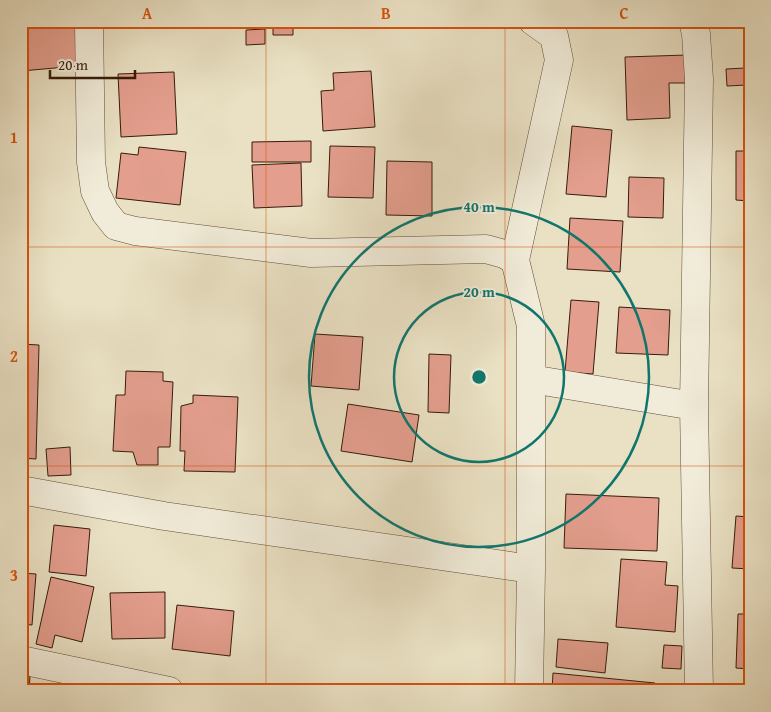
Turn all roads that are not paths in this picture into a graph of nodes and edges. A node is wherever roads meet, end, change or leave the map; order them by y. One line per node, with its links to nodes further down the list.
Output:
1 (88, 21): 4 (street)
2 (533, 21): 4 (street)
3 (693, 21): 6 (street)
4 (515, 260): 5 (street)
5 (531, 379): 6 (street); 8 (street)
6 (694, 406): 12 (street)
7 (21, 490): 8 (street)
8 (531, 569): 11 (street)
9 (21, 660): 10 (street)
10 (169, 691)
11 (529, 691)
12 (699, 691)

